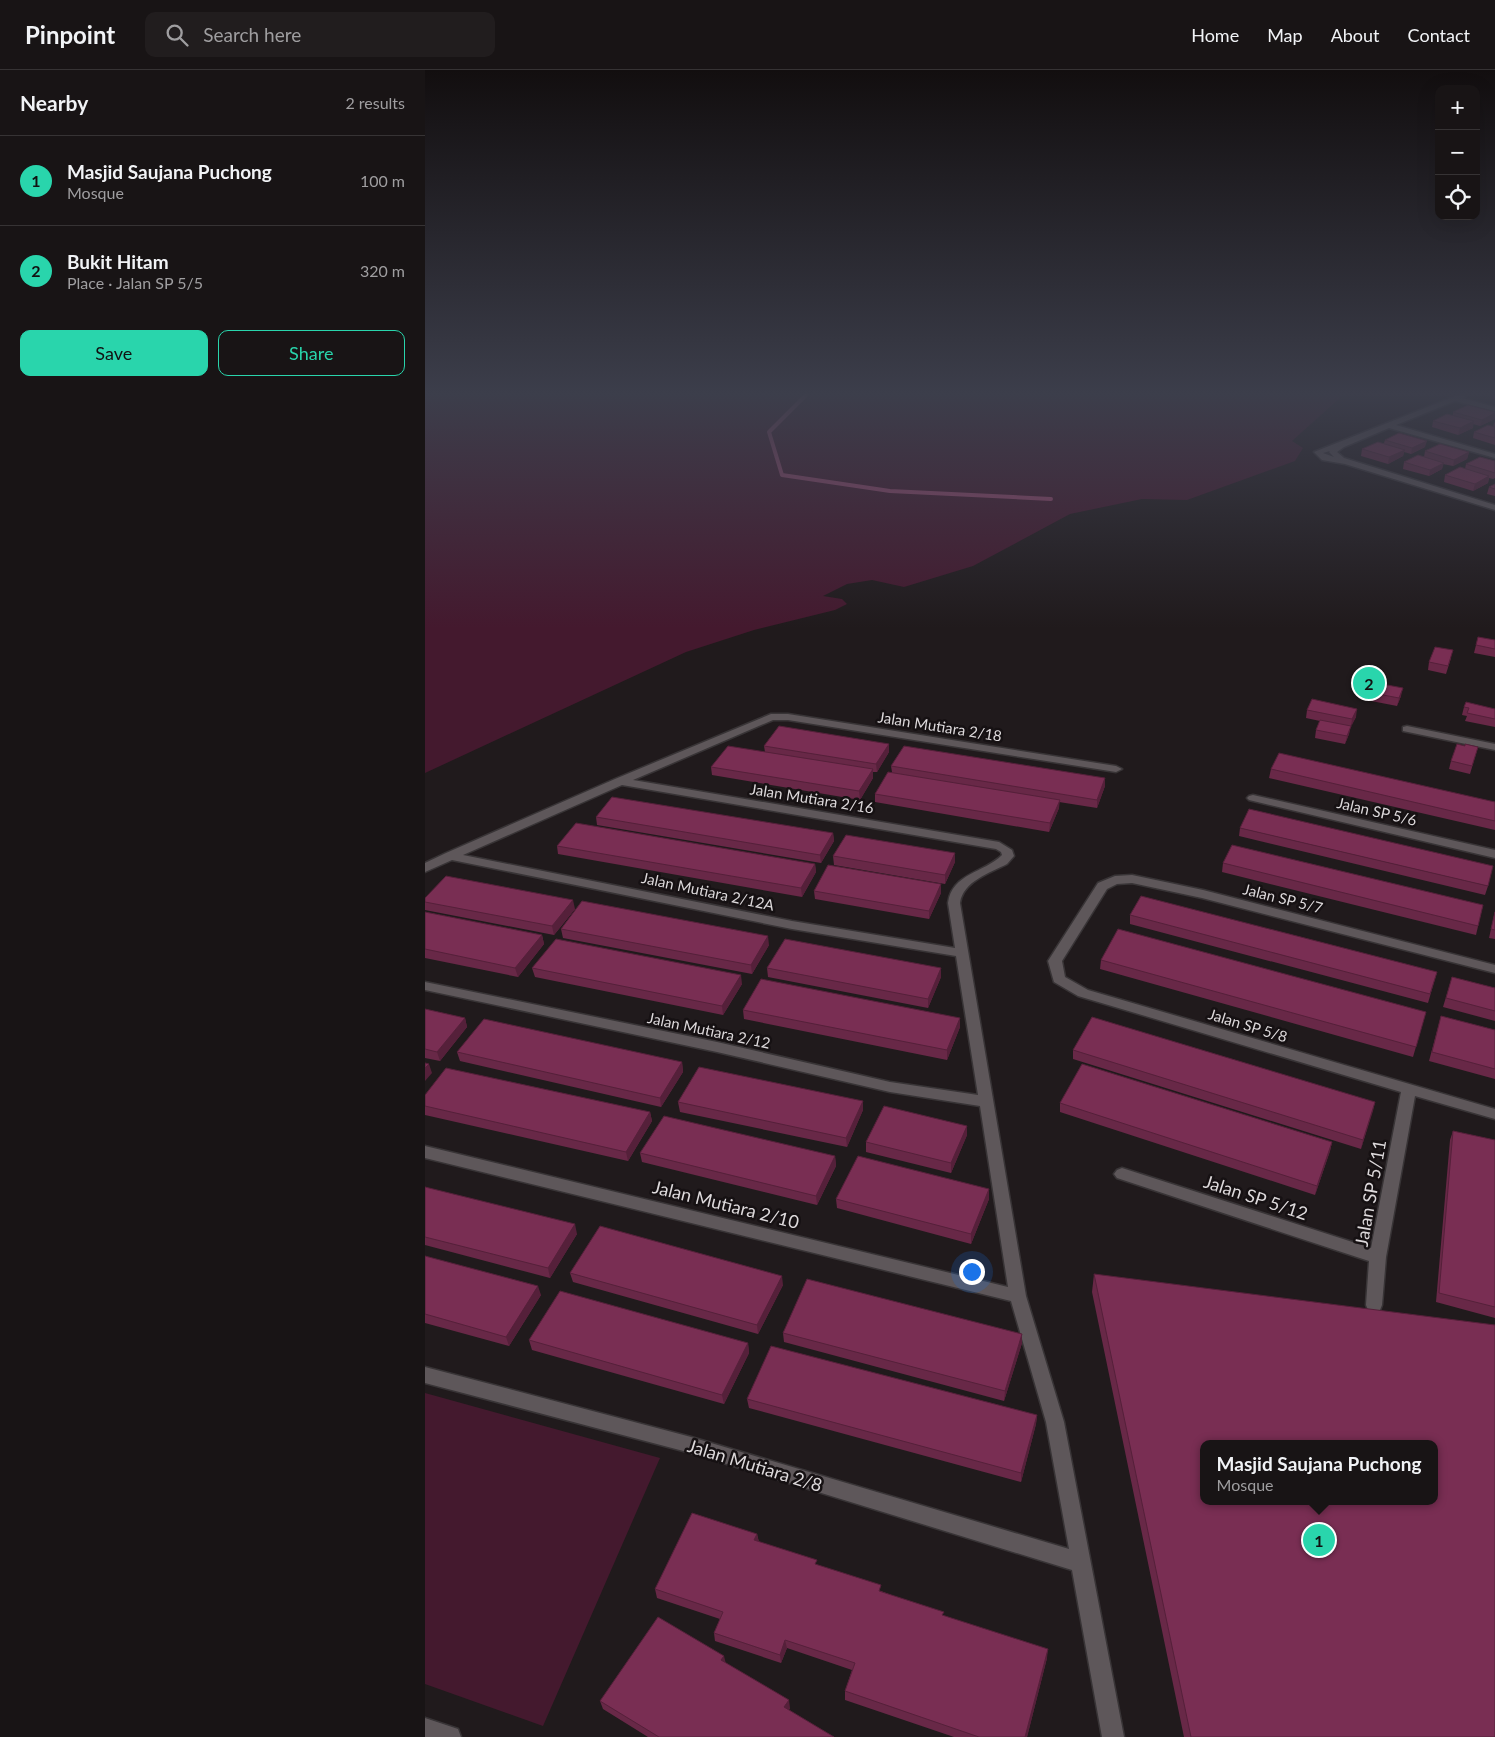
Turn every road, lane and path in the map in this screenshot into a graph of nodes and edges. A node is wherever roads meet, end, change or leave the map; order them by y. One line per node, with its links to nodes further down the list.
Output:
1 (1383, 473): 2 (street)
2 (1495, 508)
3 (1407, 728): 4 (street)
4 (1495, 747)
5 (1116, 769): 6 (street, Jalan Mutiara 2/18)
6 (619, 781): 9 (street, Jalan Mutiara 2/18); 12 (street, Jalan Mutiara 2/16)
7 (1253, 798): 8 (street, Jalan SP 5/6)
8 (1495, 854)
9 (450, 856): 10 (street, Jalan Mutiara 2/18); 12 (street, Jalan Mutiara 2/12A)
10 (425, 868)
11 (1081, 919): 13 (street, Jalan SP 5/7); 15 (street, Jalan SP 5/8)
12 (961, 953): 16 (street)
13 (1495, 969)
14 (425, 986): 16 (street, Jalan Mutiara 2/12)
15 (1409, 1090): 17 (street, Jalan SP 5/8); 20 (street, Jalan SP 5/11)
16 (987, 1102): 21 (street)
17 (1495, 1114)
18 (425, 1152): 21 (street, Jalan Mutiara 2/10)
19 (1122, 1174): 20 (street, Jalan SP 5/12)
20 (1378, 1258): 22 (street, Jalan SP 5/11)
21 (1018, 1296): 24 (street)
22 (1374, 1304)
23 (425, 1376): 24 (street, Jalan Mutiara 2/8)
24 (1081, 1563): 27 (street)
25 (425, 1728): 26 (street)
26 (450, 1737)
27 (1113, 1737)

